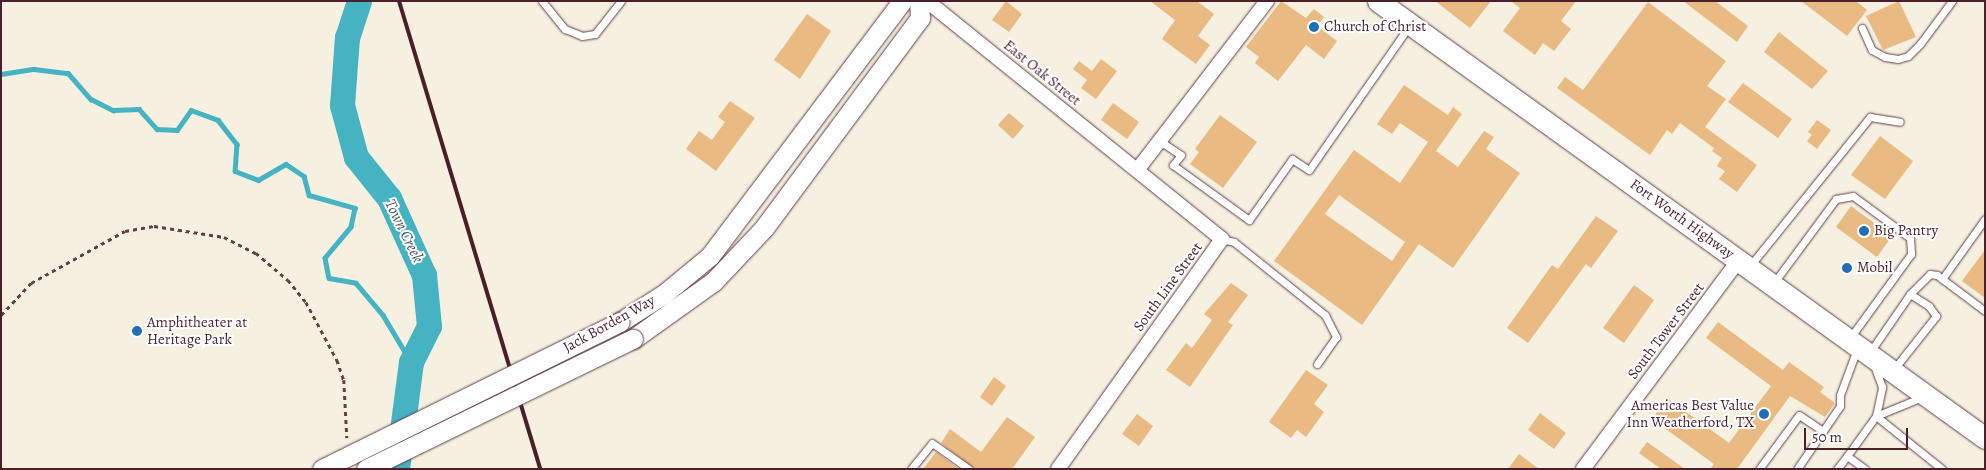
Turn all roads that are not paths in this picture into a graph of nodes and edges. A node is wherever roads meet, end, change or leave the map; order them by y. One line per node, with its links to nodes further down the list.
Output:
1 (542, 1): 2 (lane)
2 (621, 1)
3 (902, 1): 29 (main road, Jack Borden Way, bridge)
4 (919, 1): 30 (main road, Jack Borden Way, bridge)
5 (927, 1): 13 (street, East Oak Street)
6 (1267, 1): 12 (street)
7 (1378, 1): 9 (main road, Fort Worth Highway)
8 (1952, 1): 10 (lane)
9 (1410, 24): 12 (lane); 16 (main road, Fort Worth Highway)
10 (1862, 28)
11 (1900, 122): 16 (lane)
12 (1160, 141): 13 (street)
13 (1138, 170): 15 (street, South Line Street)
14 (1985, 219): 17 (lane)
15 (1222, 239): 22 (lane); 33 (street, South Line Street)
16 (1744, 264): 18 (main road, Fort Worth Highway); 34 (street, South Tower Street)
17 (1942, 279): 19 (lane); 20 (lane)
18 (1773, 284): 21 (main road, Fort Worth Highway); 21 (lane)
19 (1910, 294): 21 (lane); 23 (lane)
20 (1985, 311)
21 (1861, 346): 23 (main road, Fort Worth Highway); 25 (lane); 26 (lane)
22 (1317, 364)
23 (1894, 370): 24 (main road, Fort Worth Highway)
24 (1928, 396): 25 (lane); 27 (main road, Fort Worth Highway)
25 (1876, 416): 28 (lane); 39 (lane)
26 (1823, 431): 35 (lane); 36 (lane)
27 (1985, 438)
28 (1847, 456): 37 (lane); 38 (lane)
29 (322, 469)
30 (366, 469)
31 (911, 469): 32 (lane)
32 (969, 469)
33 (1058, 469)
34 (1583, 469)
35 (1760, 469)
36 (1797, 469)
37 (1837, 469)
38 (1865, 469)
39 (1942, 469)

